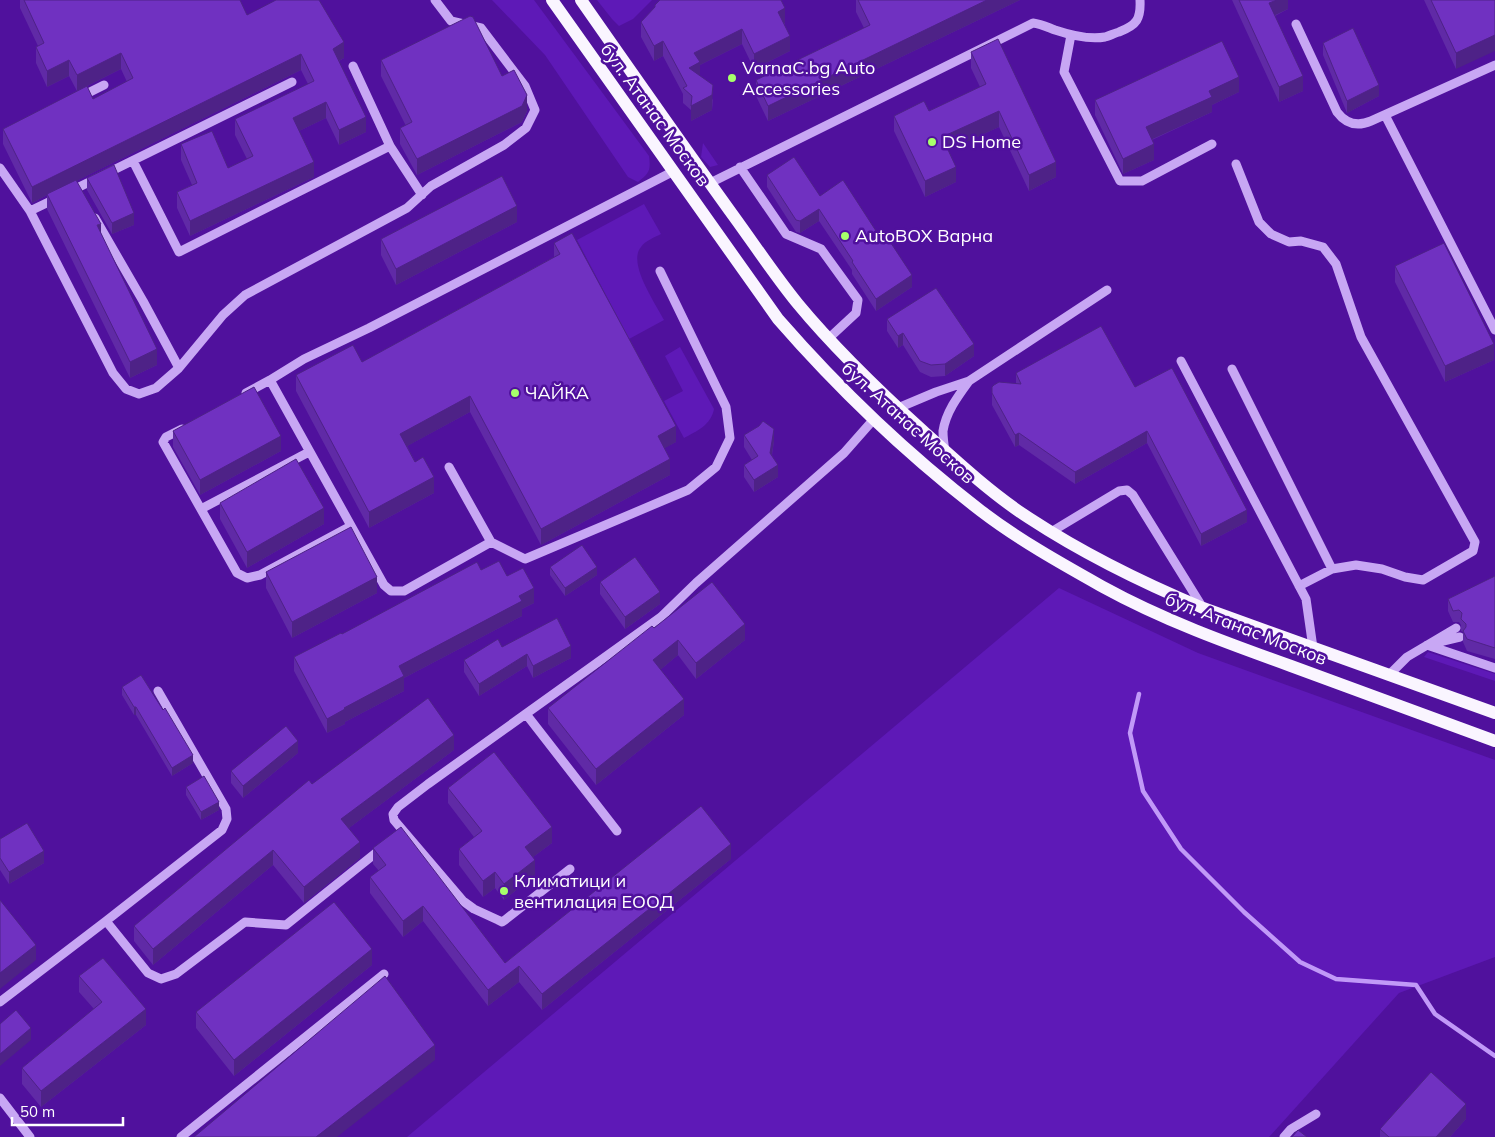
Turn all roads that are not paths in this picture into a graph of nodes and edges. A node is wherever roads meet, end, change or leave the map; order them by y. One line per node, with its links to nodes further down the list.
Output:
1 (434, 0): 22 (street)
2 (552, 0): 20 (main road, бул. Атанас Москов)
3 (581, 0): 17 (main road, бул. Атанас Москов)
4 (1140, 0): 6 (street)
5 (1296, 24): 12 (street)
6 (1071, 35): 13 (street); 18 (street)
7 (1495, 65): 12 (street)
8 (353, 66): 14 (street)
9 (292, 82): 15 (street)
10 (104, 85): 11 (street)
11 (69, 103)
12 (1385, 115): 27 (street)
13 (1212, 144)
14 (390, 146): 15 (street); 22 (street)
15 (133, 161): 23 (street)
16 (1236, 164): 45 (street)
17 (697, 165): 20 (main road); 21 (main road, бул. Атанас Москов)
18 (740, 167): 21 (street); 28 (street)
19 (0, 168): 23 (street)
20 (674, 171): 32 (street); 36 (main road, бул. Атанас Москов)
21 (710, 182): 28 (main road, бул. Атанас Москов)
22 (422, 195): 30 (street)
23 (30, 211): 30 (street)
24 (92, 212): 30 (street)
25 (660, 271): 44 (street)
26 (1107, 290): 33 (street)
27 (1495, 330)
28 (828, 339): 35 (main road, бул. Атанас Москов)
29 (1181, 361): 46 (street)
30 (179, 368)
31 (1232, 369): 45 (street)
32 (270, 380): 34 (street); 39 (street)
33 (969, 381): 35 (street); 38 (street)
34 (235, 399)
35 (898, 408): 38 (main road, бул. Атанас Москов)
36 (874, 419): 54 (street); 56 (main road, бул. Атанас Москов)
37 (192, 423): 41 (street)
38 (945, 451): 43 (main road, бул. Атанас Москов)
39 (309, 452): 41 (street); 42 (street)
40 (449, 467): 44 (street)
41 (201, 509): 42 (street)
42 (351, 526): 44 (street)
43 (1052, 532): 47 (main road, бул. Атанас Москов); 47 (street)
44 (491, 542)
45 (1332, 569): 46 (street)
46 (1299, 586): 50 (street)
47 (1203, 608): 50 (main road, бул. Атанас Москов)
48 (1458, 632): 49 (street)
49 (1427, 645): 51 (street); 52 (street)
50 (1314, 648): 52 (main road, бул. Атанас Москов)
51 (1495, 668)
52 (1389, 675): 55 (main road, бул. Атанас Москов)
53 (158, 691): 60 (street)
54 (526, 714): 57 (street); 58 (street)
55 (1495, 714)
56 (1495, 741)
57 (617, 831)
58 (397, 836): 59 (street); 60 (street)
59 (570, 869)
60 (106, 921): 62 (street)
61 (384, 974): 66 (street)
62 (0, 1002)
63 (0, 1098): 65 (street)
64 (1316, 1114): 67 (street)
65 (30, 1137)
66 (181, 1137)
67 (1284, 1137)

